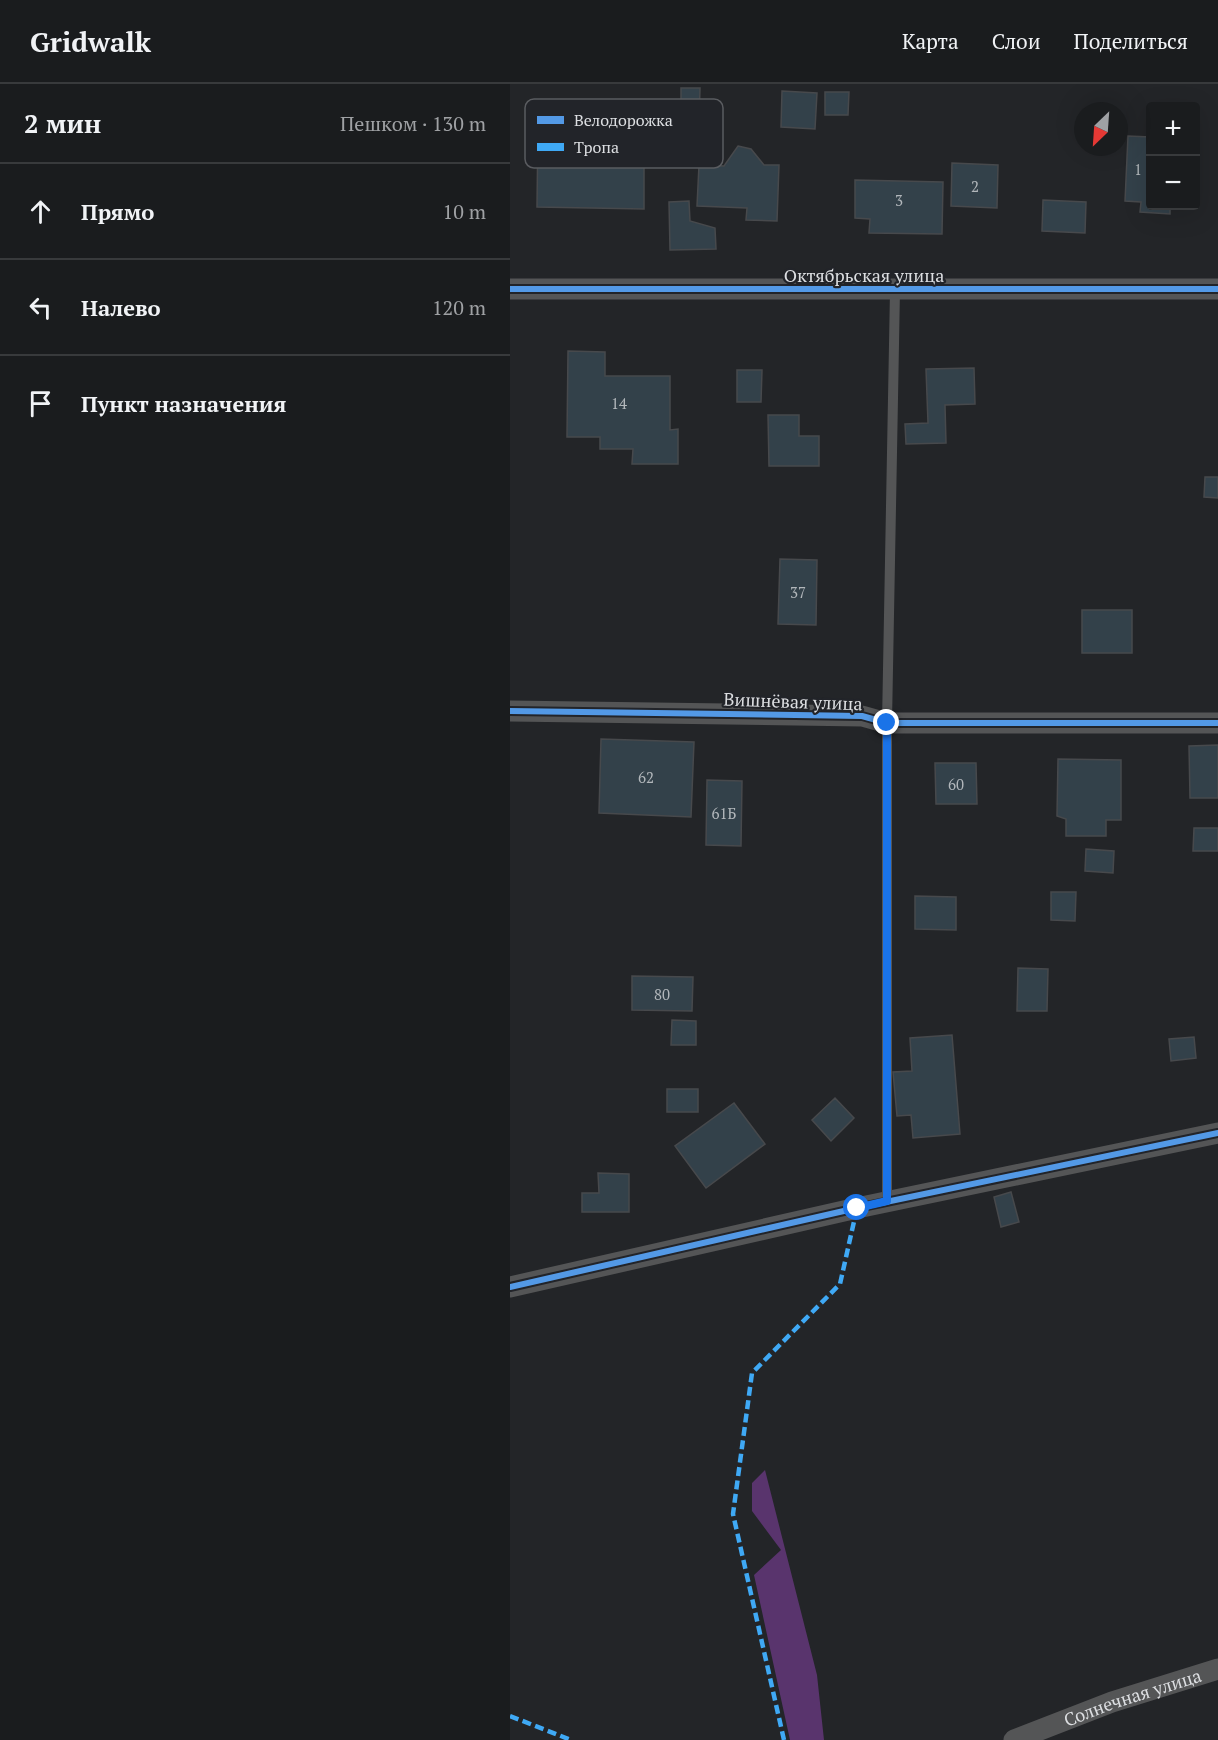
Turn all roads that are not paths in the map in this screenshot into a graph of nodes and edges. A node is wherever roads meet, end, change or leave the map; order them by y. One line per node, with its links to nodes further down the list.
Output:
1 (510, 289): 3 (street, Октябрьская улица)
2 (1218, 289): 3 (street, Октябрьская улица)
3 (895, 290): 5 (lane)
4 (510, 711): 5 (street, Вишнёвая улица)
5 (887, 723): 6 (street, Вишнёвая улица); 8 (lane)
6 (1218, 723)
7 (1218, 1133): 8 (street)
8 (887, 1201): 9 (street)
9 (510, 1287)
10 (1218, 1669): 11 (street, Солнечная улица)
11 (1014, 1740)

